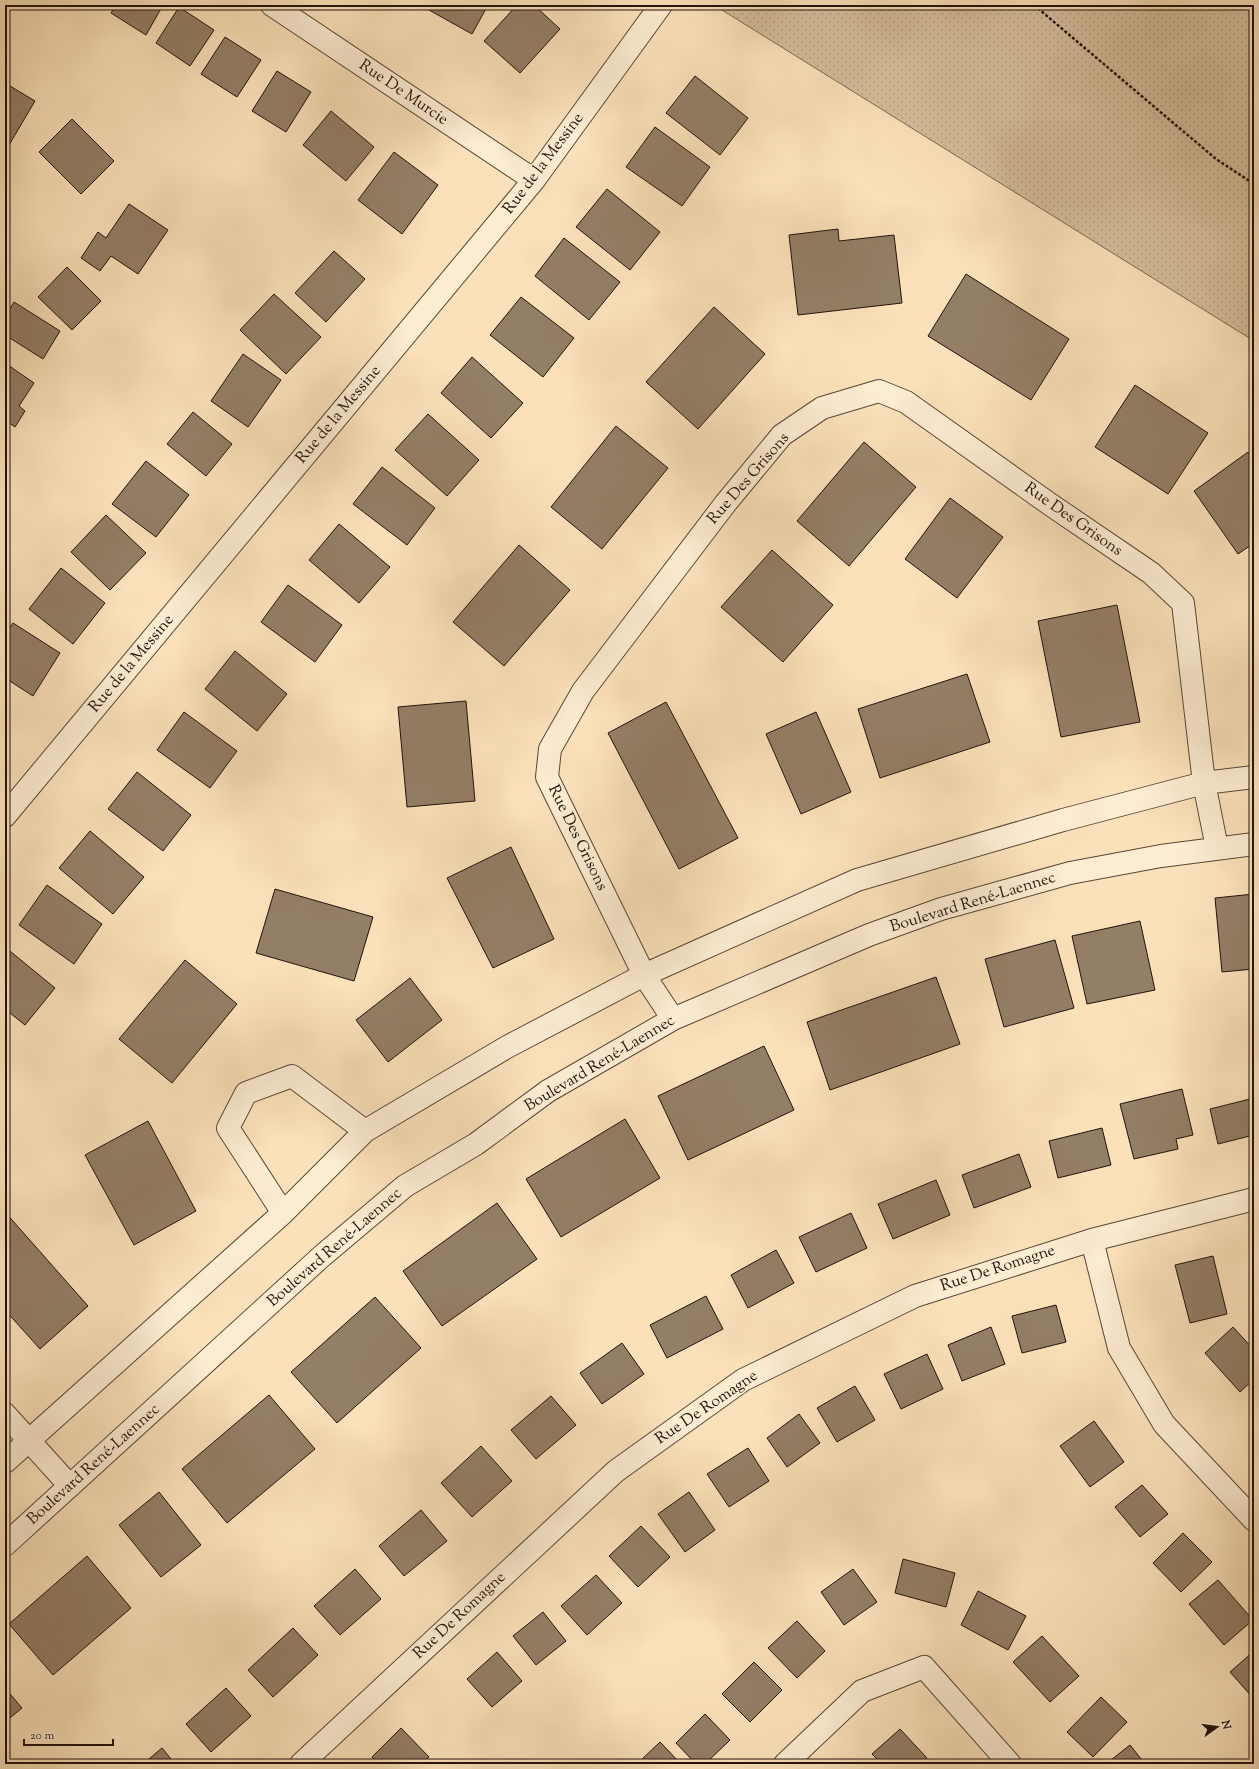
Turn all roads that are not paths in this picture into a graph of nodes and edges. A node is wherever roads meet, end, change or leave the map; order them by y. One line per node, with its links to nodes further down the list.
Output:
1 (272, 5): 3 (street, Rue De Murcie)
2 (661, 5): 3 (street, Rue de la Messine)
3 (534, 180): 6 (street, Rue de la Messine)
4 (1254, 777): 5 (street)
5 (1204, 783): 8 (street, Rue Des Grisons); 9 (street); 9 (street, Rue Des Grisons)
6 (5, 816)
7 (1254, 844): 8 (street, Boulevard René-Laennec)
8 (1217, 848): 10 (street, Boulevard René-Laennec)
9 (644, 975): 10 (street, Rue Des Grisons); 11 (street)
10 (673, 1019): 18 (street, Boulevard René-Laennec)
11 (365, 1131): 13 (street); 13 (street)
12 (1254, 1199): 14 (street, Rue De Romagne)
13 (283, 1213): 16 (street)
14 (1092, 1240): 19 (street); 21 (street, Rue De Romagne)
15 (5, 1414): 16 (street)
16 (29, 1440): 17 (street); 18 (street)
17 (5, 1462)
18 (70, 1486): 20 (street, Boulevard René-Laennec)
19 (1254, 1520)
20 (5, 1545)
21 (301, 1764)
22 (785, 1764): 23 (street)
23 (1010, 1764)

